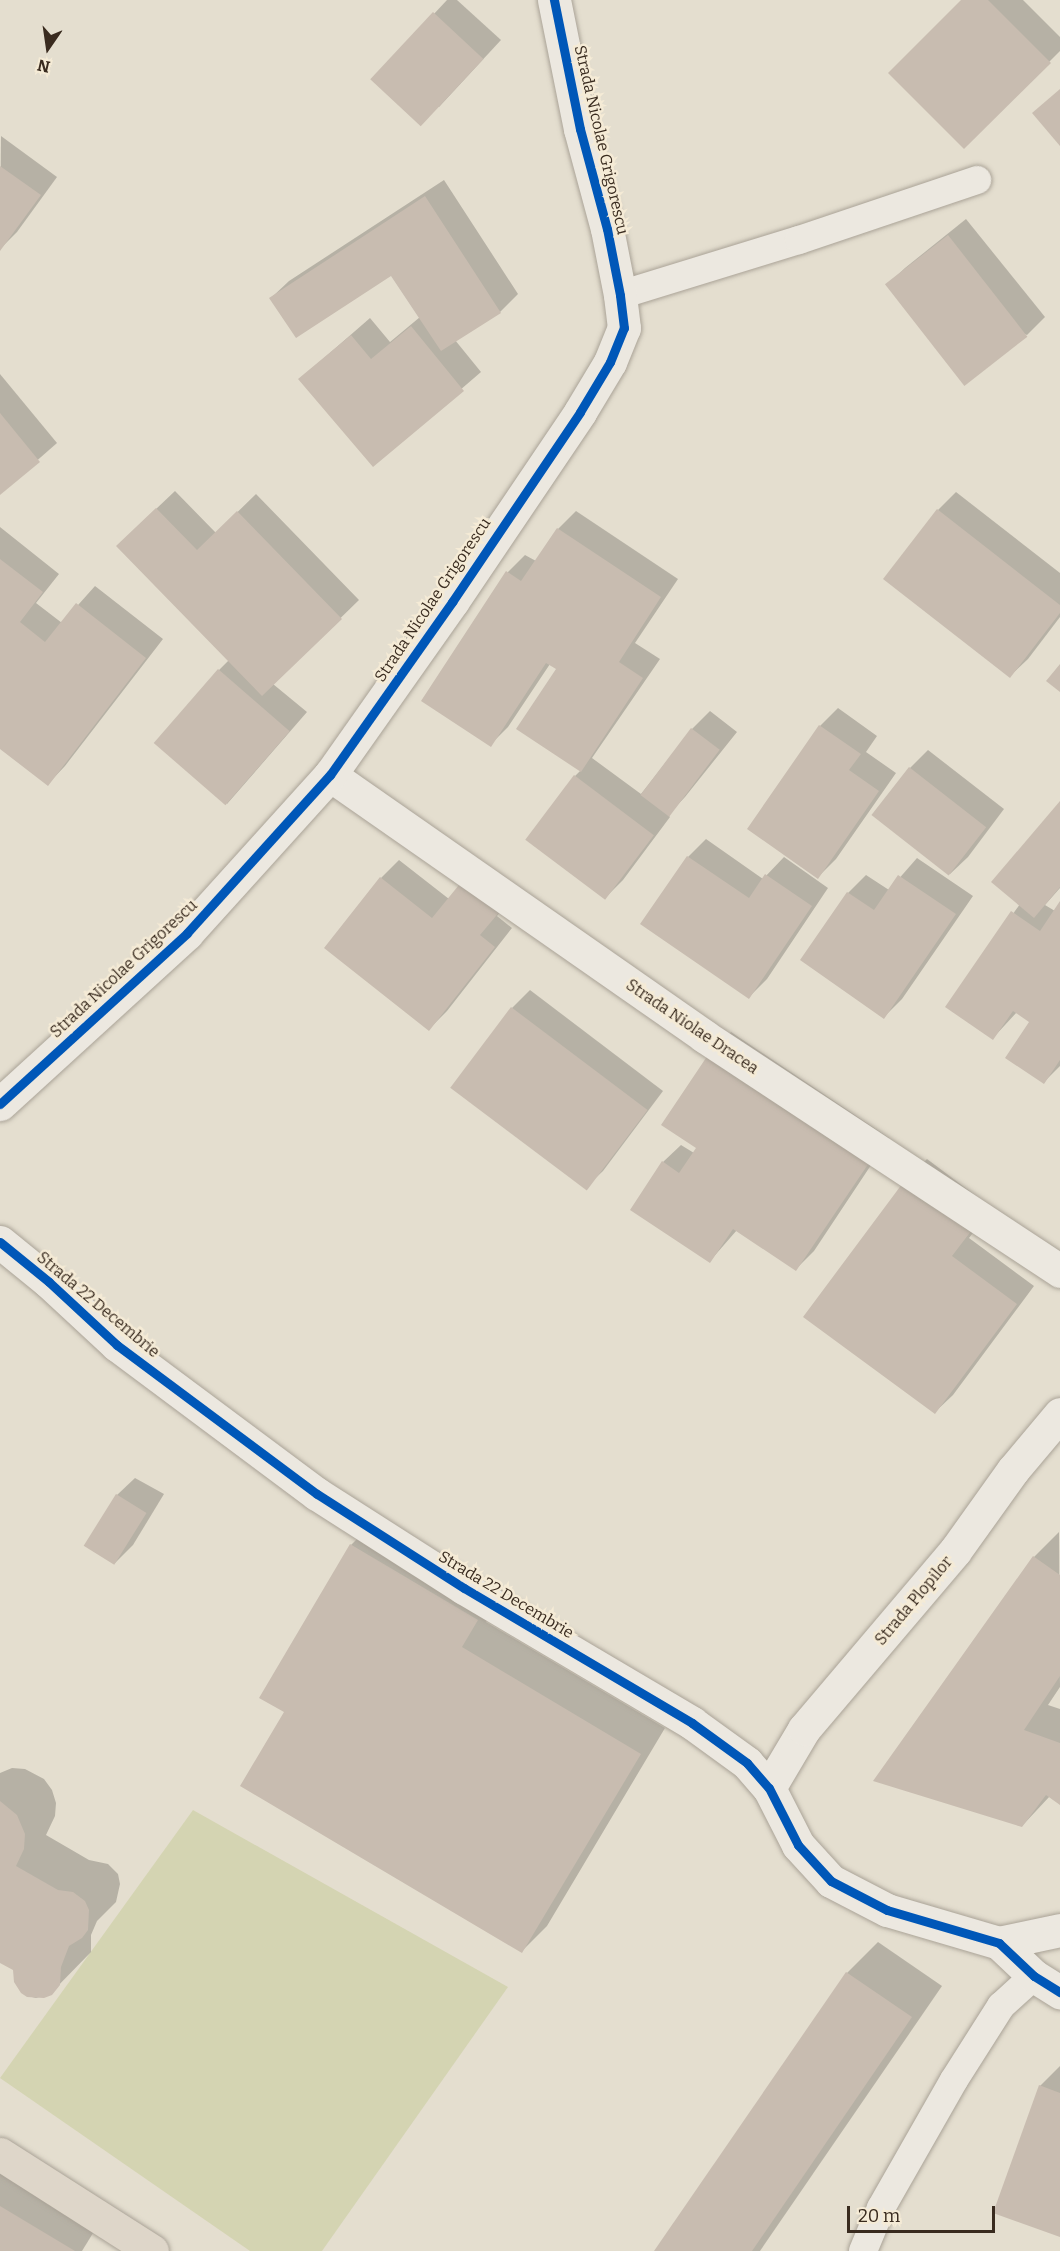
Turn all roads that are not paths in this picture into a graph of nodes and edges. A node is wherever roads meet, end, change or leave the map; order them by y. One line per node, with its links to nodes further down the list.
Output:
1 (554, 0): 3 (street, Strada Nicolae Grigorescu)
2 (977, 180): 3 (lane)
3 (620, 295): 4 (street, Strada Nicolae Grigorescu)
4 (330, 776): 5 (street, Strada Nicolae Grigorescu); 7 (street, Strada Niolae Dracea)
5 (0, 1104)
6 (0, 1242): 9 (street, Strada 22 Decembrie)
7 (1060, 1271)
8 (1060, 1414): 9 (street, Strada Plopilor)
9 (769, 1788): 11 (street, Strada 22 Decembrie)
10 (1060, 1930): 11 (street)
11 (999, 1943): 12 (street)
12 (1047, 1984): 15 (lane)
13 (0, 2154): 14 (highway)
14 (152, 2251)
15 (863, 2251)

